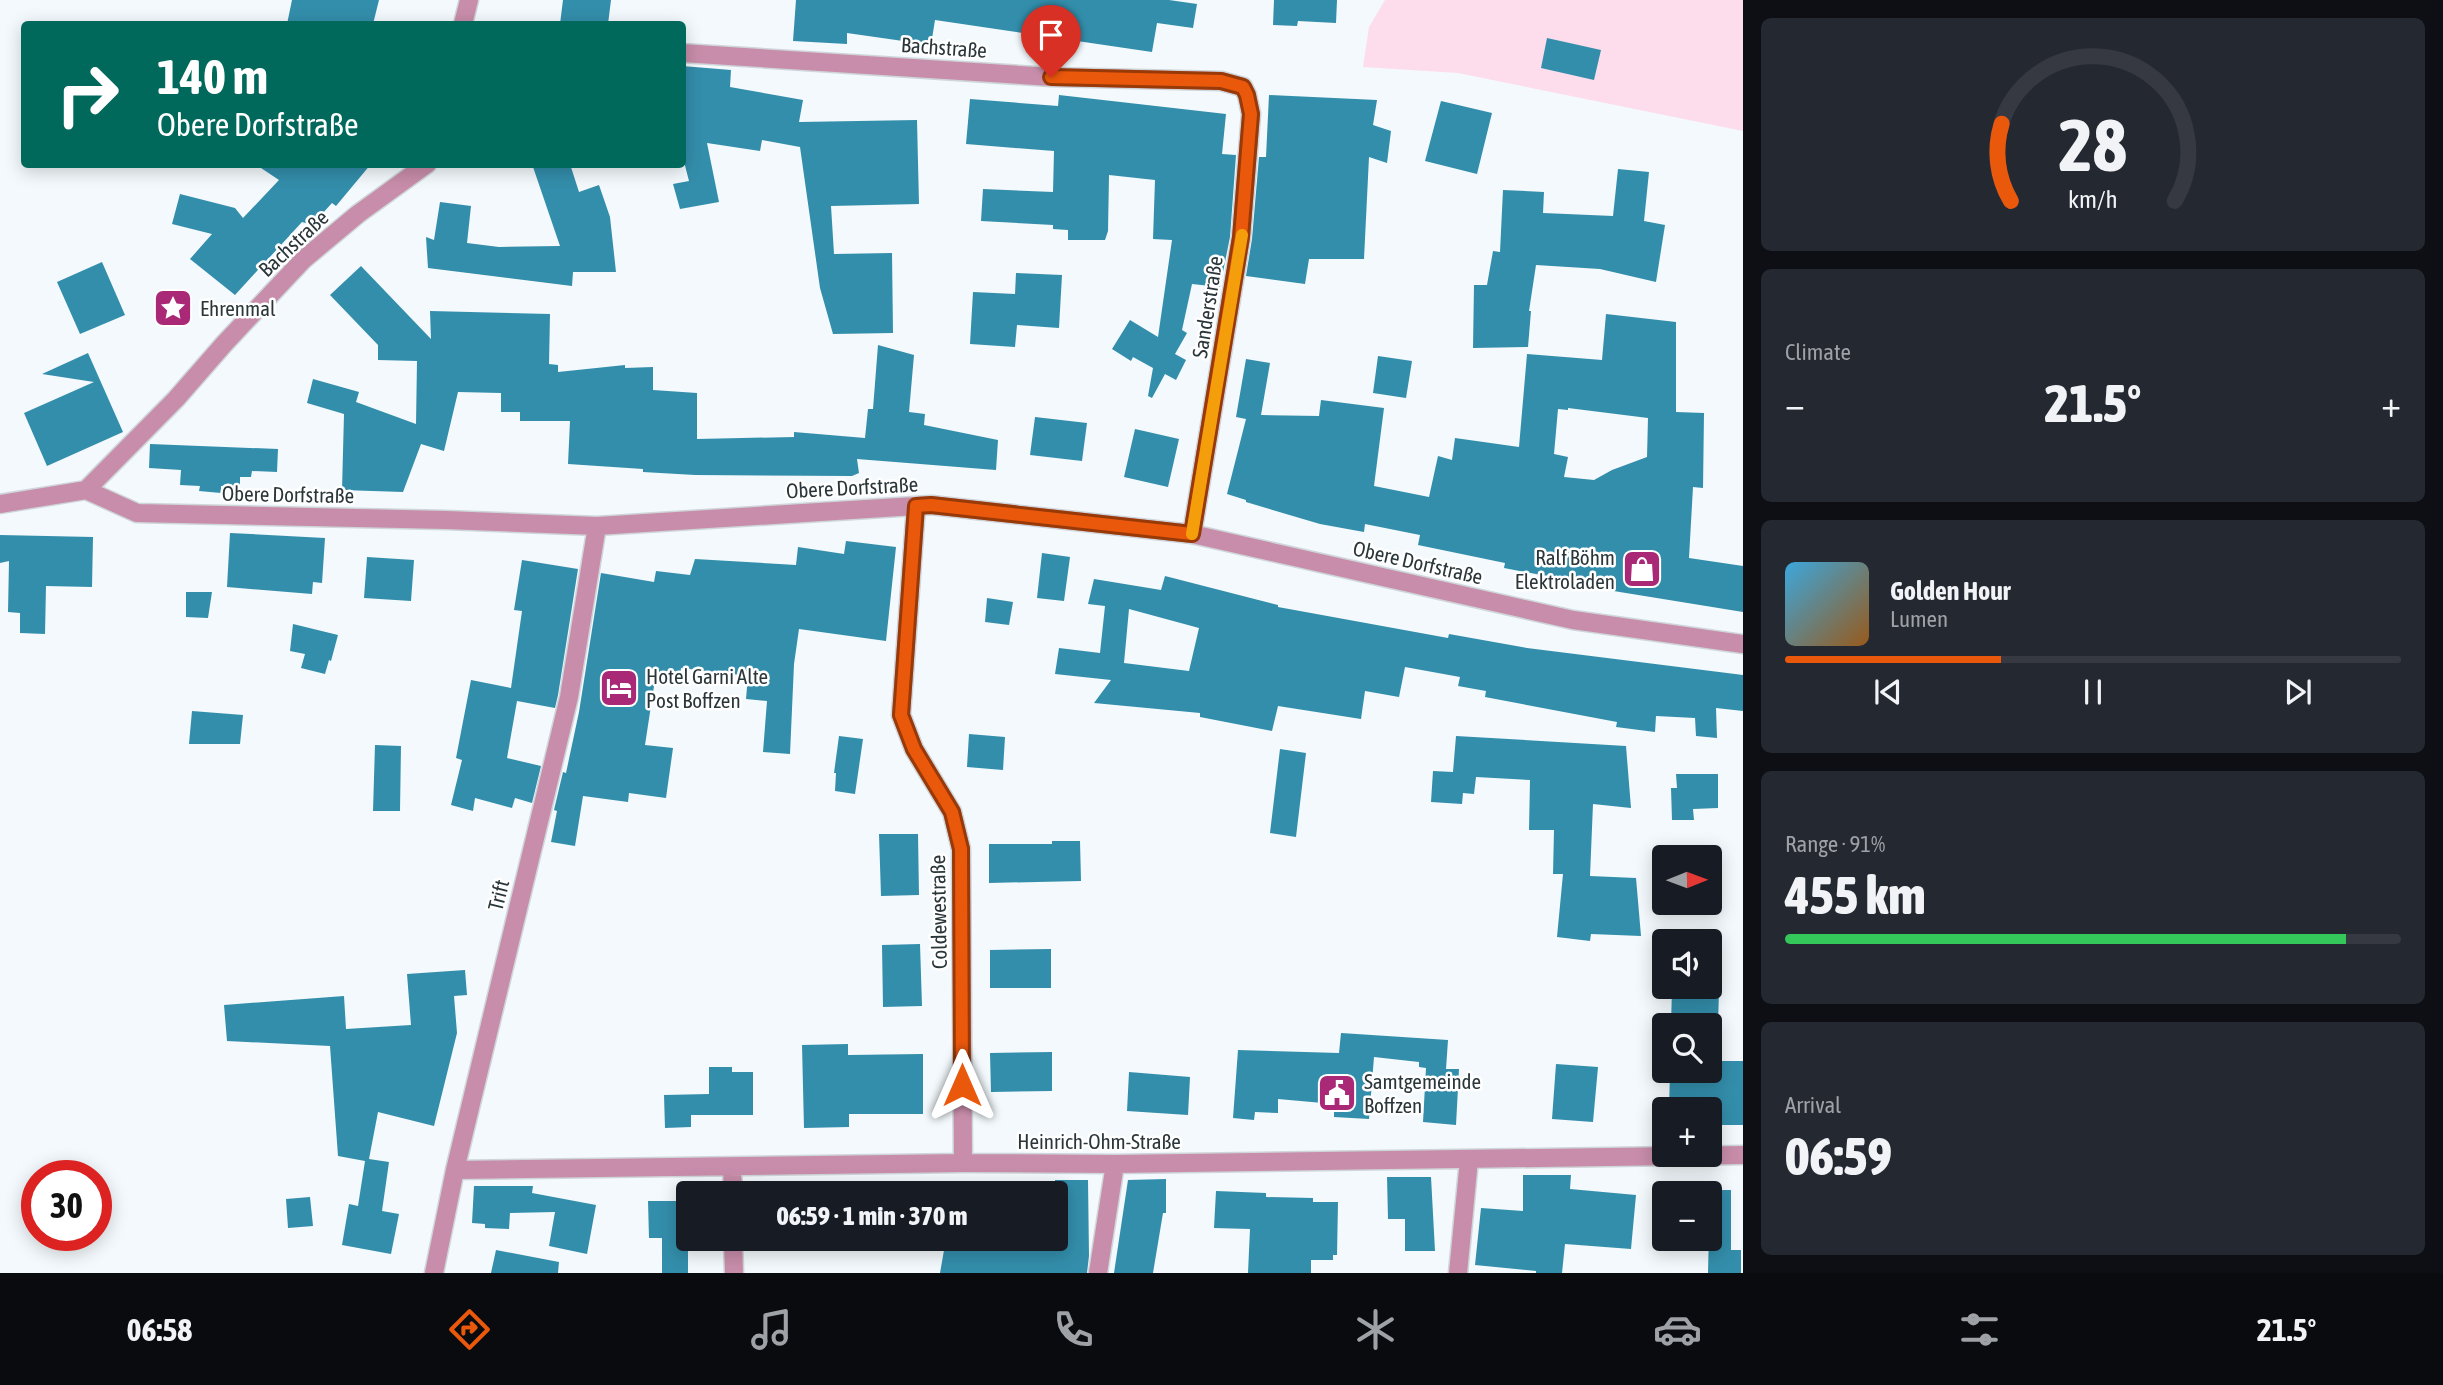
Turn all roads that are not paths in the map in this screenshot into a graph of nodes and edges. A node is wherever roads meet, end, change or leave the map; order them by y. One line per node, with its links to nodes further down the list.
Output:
1 (469, 0): 2 (street)
2 (464, 21)
3 (686, 53): 4 (street, Bachstraße)
4 (1243, 87): 10 (street, Sanderstraße)
5 (421, 168): 6 (street, Bachstraße)
6 (86, 490): 7 (street); 9 (street, Obere Dorfstraße)
7 (0, 504)
8 (916, 506): 9 (street, Obere Dorfstraße); 10 (street, Obere Dorfstraße); 14 (street, Coldewestraße)
9 (597, 526): 17 (street, Trift)
10 (1192, 534): 11 (street, Obere Dorfstraße)
11 (1743, 644)
12 (1743, 1156): 13 (street, Heinrich-Ohm-Straße)
13 (1468, 1160): 15 (street, Heinrich-Ohm-Straße); 23 (street)
14 (963, 1163): 15 (street, Heinrich-Ohm-Straße); 16 (street, Heinrich-Ohm-Straße)
15 (1115, 1164): 22 (street)
16 (732, 1167): 17 (street, Heinrich-Ohm-Straße); 18 (street)
17 (455, 1170): 20 (street, Trift)
18 (733, 1181)
19 (733, 1251): 21 (street)
20 (434, 1273)
21 (734, 1273)
22 (1098, 1273)
23 (1458, 1273)

